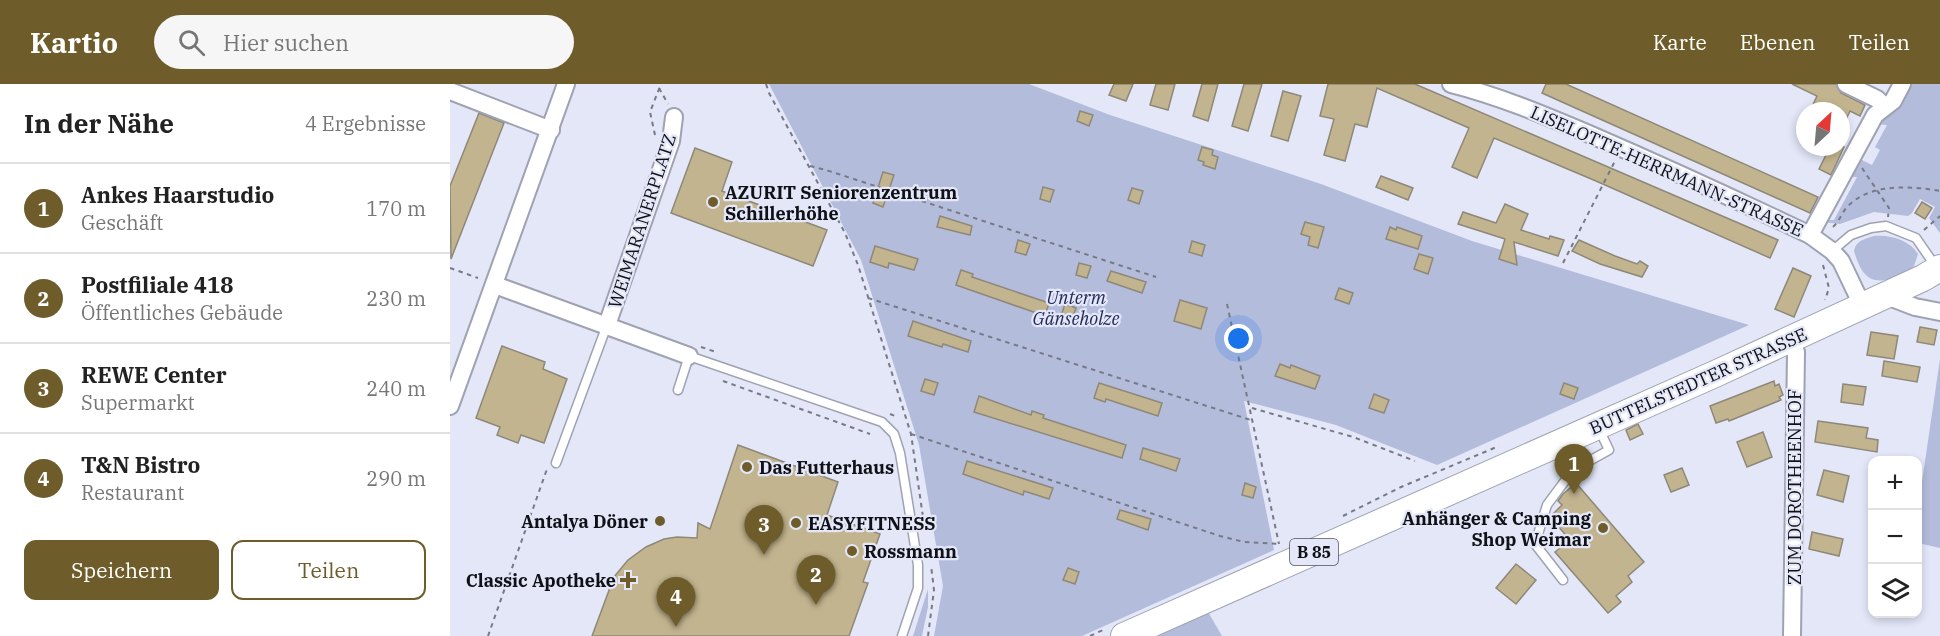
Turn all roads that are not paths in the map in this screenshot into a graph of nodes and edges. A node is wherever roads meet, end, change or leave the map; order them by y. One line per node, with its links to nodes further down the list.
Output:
1 (566, 84): 9 (street)
2 (1451, 84): 5 (street, LISELOTTE-HERRMANN-STRASSE)
3 (1846, 84): 7 (street)
4 (1902, 84): 7 (street)
5 (1475, 87): 10 (street, LISELOTTE-HERRMANN-STRASSE)
6 (450, 91): 9 (street)
7 (1884, 106): 10 (street)
8 (674, 117): 16 (street, WEIMARANERPLATZ)
9 (551, 130): 13 (street)
10 (1810, 235): 11 (street, LISELOTTE-HERRMANN-STRASSE)
11 (1826, 256): 12 (lane); 14 (street, LISELOTTE-HERRMANN-STRASSE)
12 (1939, 269): 14 (main road, BUTTELSTEDTER STRASSE / B 85)
13 (495, 285): 16 (street); 20 (street)
14 (1873, 300): 15 (street); 17 (main road, BUTTELSTEDTER STRASSE / B 85)
15 (1940, 312)
16 (607, 325): 18 (street); 22 (lane)
17 (1790, 340): 21 (main road, BUTTELSTEDTER STRASSE / B 85); 26 (street, ZUM DOROTHEENHOF)
18 (689, 356): 19 (lane); 24 (lane)
19 (678, 390)
20 (450, 406)
21 (1598, 425): 23 (lane); 25 (main road, BUTTELSTEDTER STRASSE / B 85)
22 (556, 463)
23 (1563, 580)
24 (902, 636)
25 (1124, 636)
26 (1792, 636)

